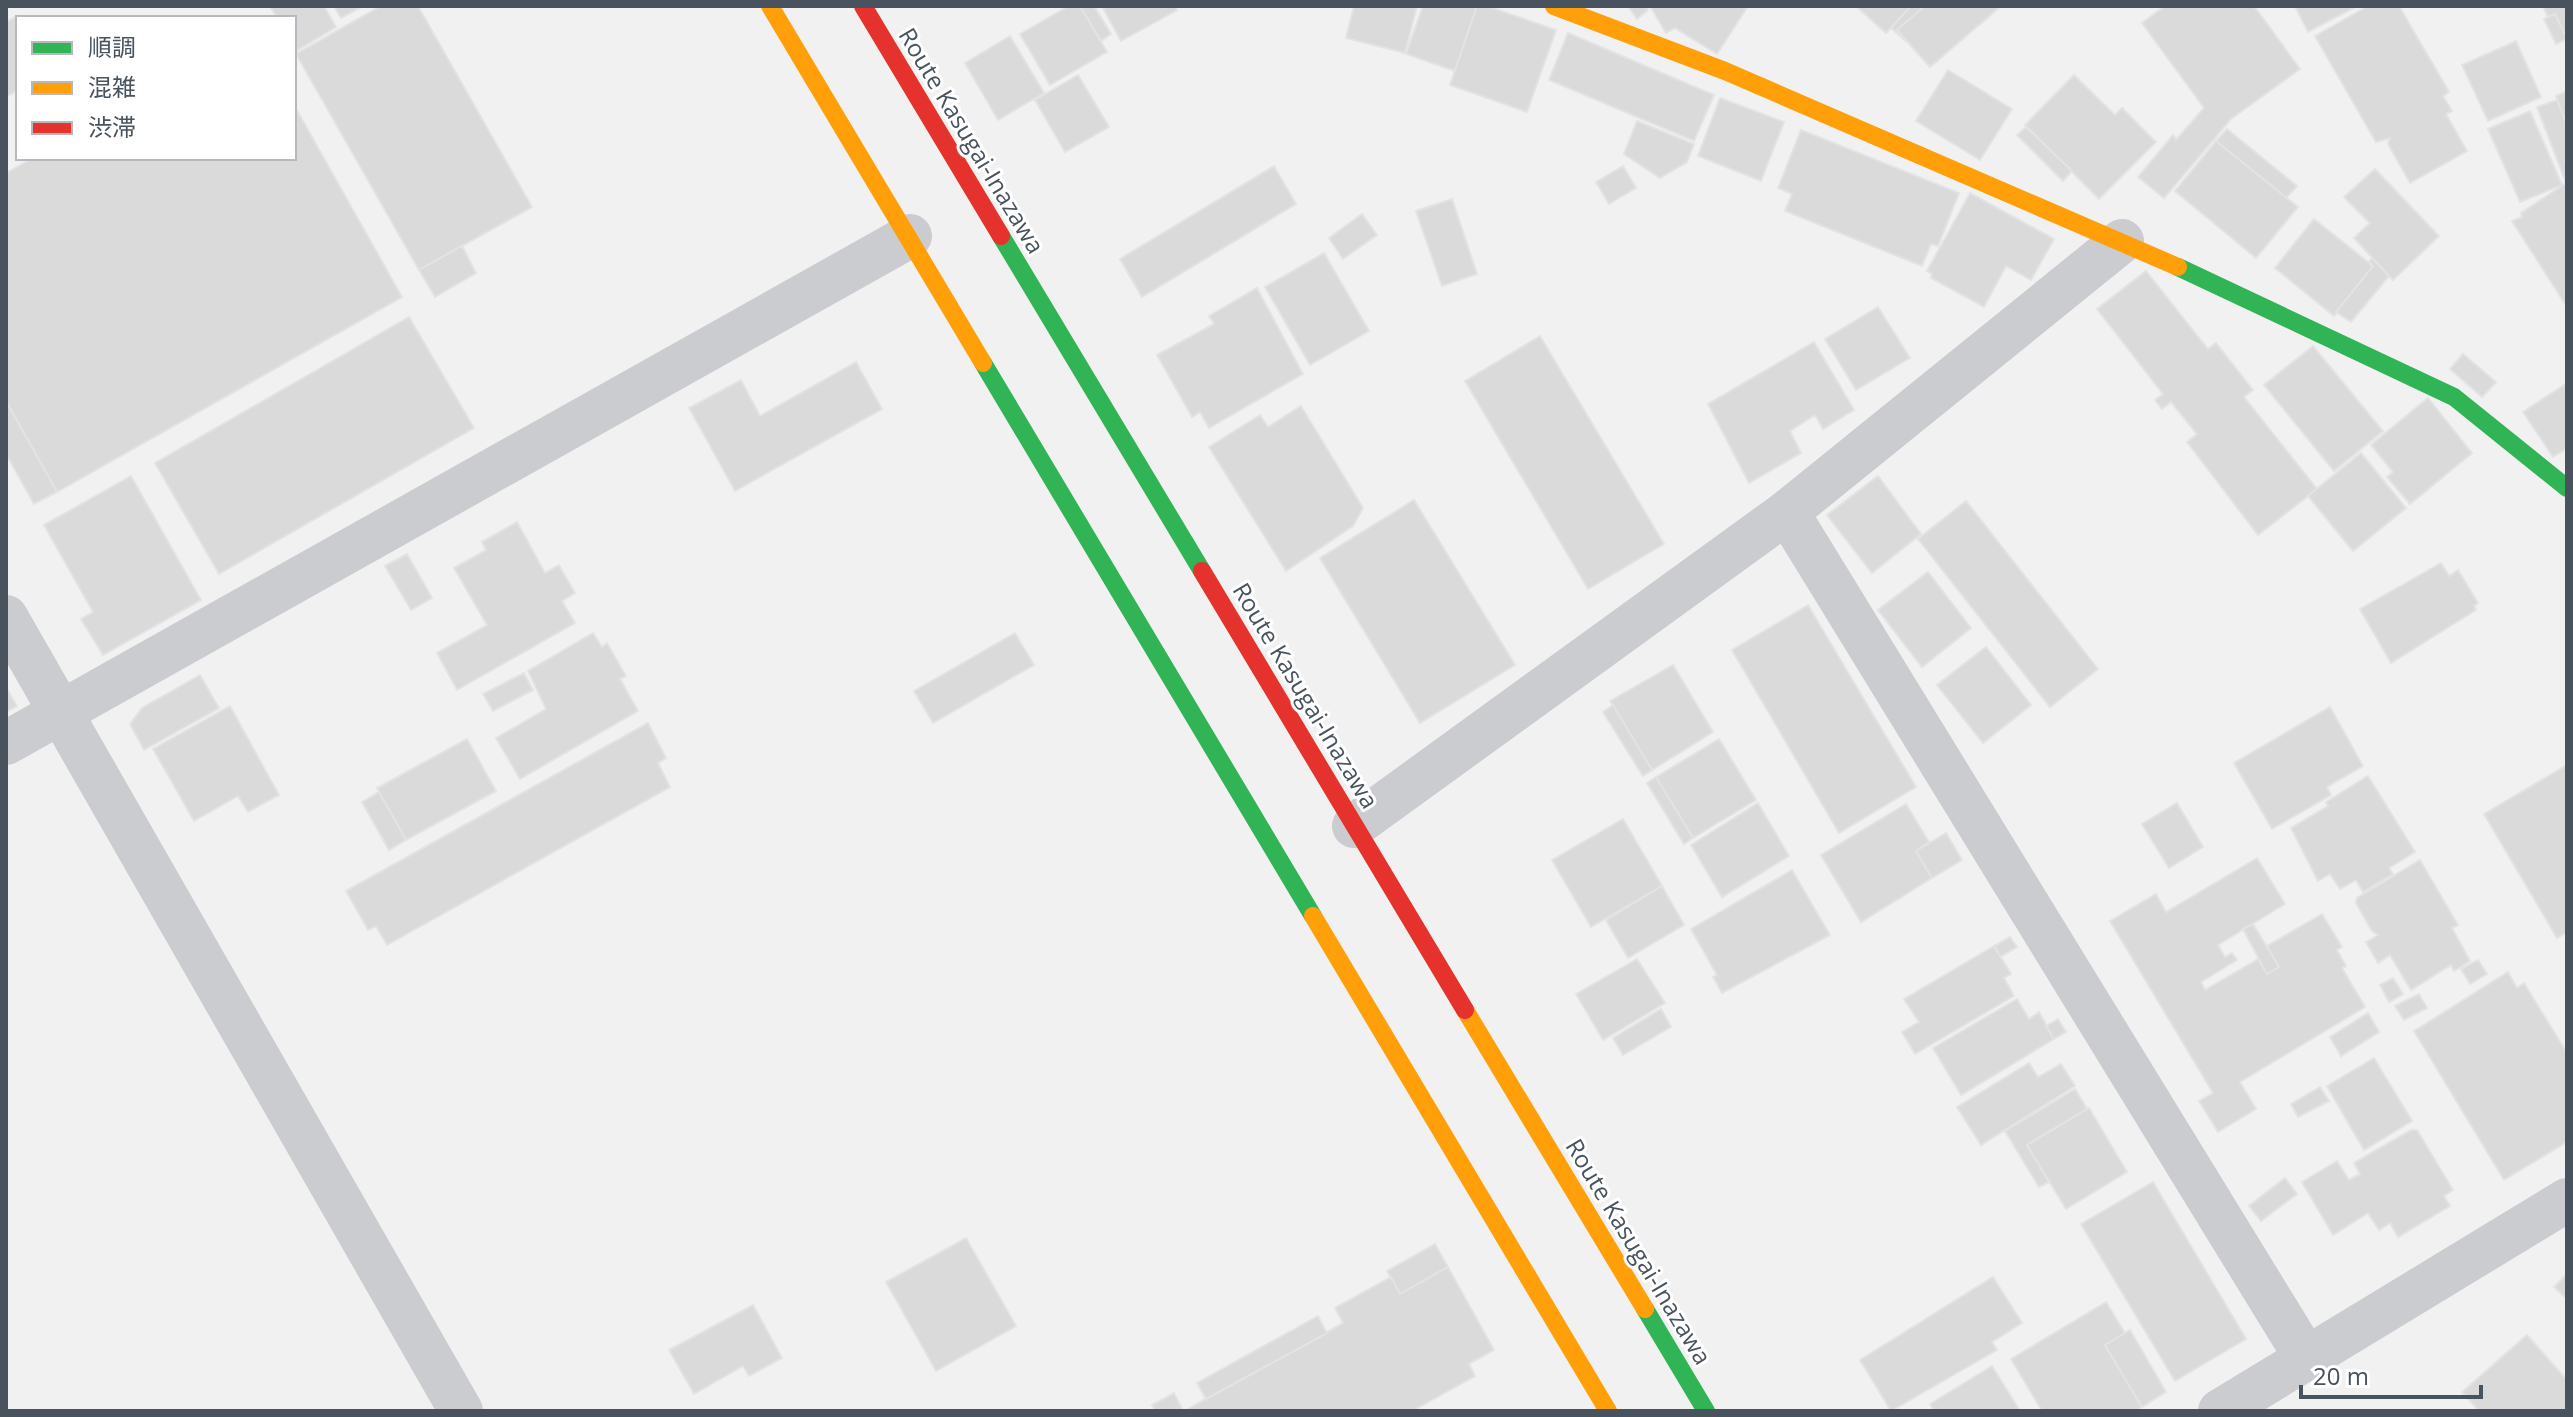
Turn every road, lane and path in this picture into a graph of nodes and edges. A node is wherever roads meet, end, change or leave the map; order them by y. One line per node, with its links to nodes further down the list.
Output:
1 (770, 6): 4 (main road)
2 (863, 6): 11 (main road, Route Kasugai-Inazawa)
3 (1554, 6): 5 (main road)
4 (910, 236): 9 (street); 15 (main road)
5 (2122, 241): 6 (main road); 7 (street)
6 (2567, 488)
7 (1787, 512): 11 (street); 13 (street)
8 (6, 617): 9 (street)
9 (61, 711): 10 (street); 14 (street)
10 (6, 743)
11 (1354, 826): 16 (main road, Route Kasugai-Inazawa)
12 (2567, 1200): 13 (street)
13 (2305, 1356): 17 (street)
14 (461, 1411)
15 (1608, 1411)
16 (1706, 1411)
17 (2220, 1411)

